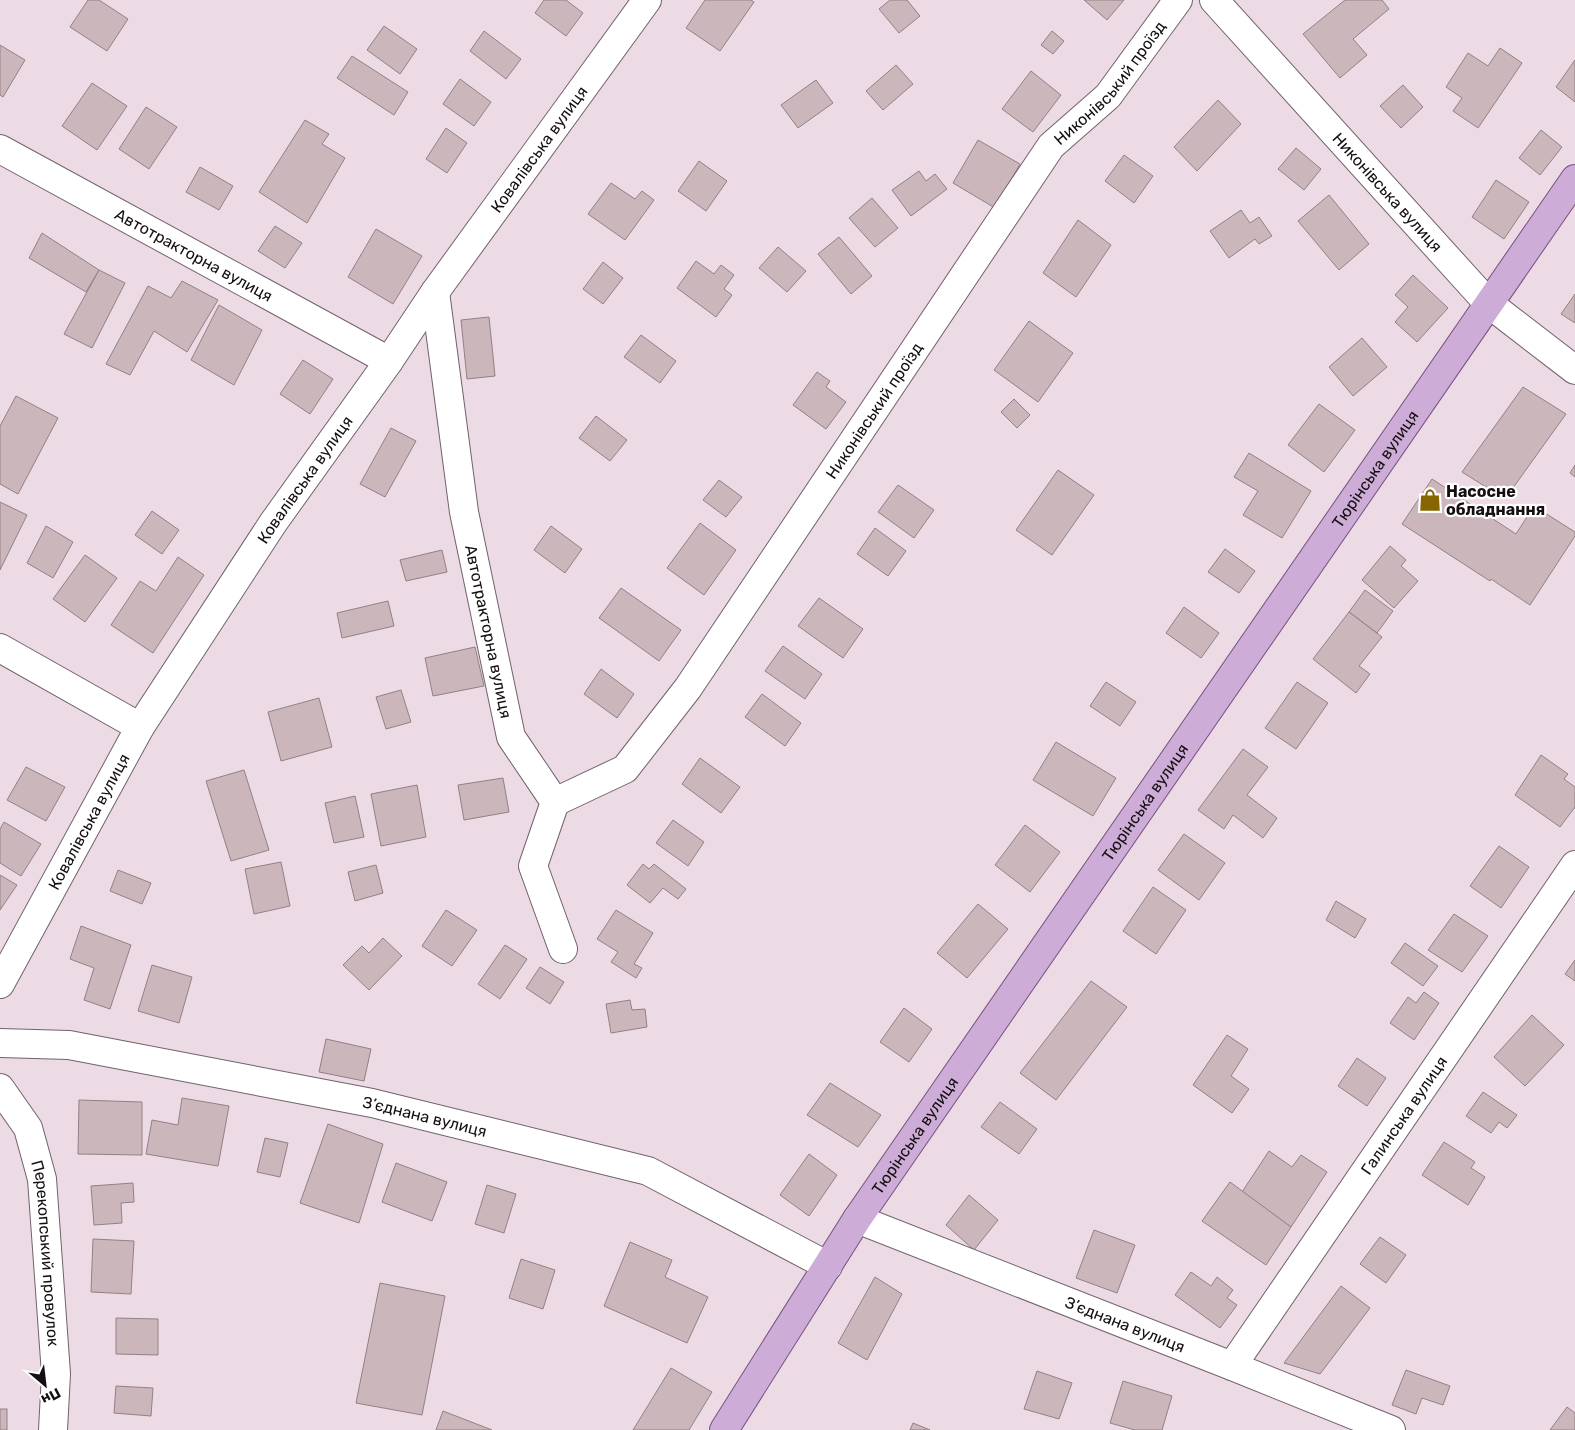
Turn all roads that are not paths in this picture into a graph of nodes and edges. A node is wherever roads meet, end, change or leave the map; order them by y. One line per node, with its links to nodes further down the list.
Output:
1 (647, 0): 6 (street, Ковалівська вулиця)
2 (1178, 0): 12 (street, Никонівський проїзд)
3 (1214, 0): 7 (street, Никонівська вулиця)
4 (0, 149): 8 (street, Автотракторна вулиця)
5 (1575, 178): 7 (main road, Тюрінська вулиця)
6 (435, 292): 8 (street, Ковалівська вулиця); 12 (street, Автотракторна вулиця)
7 (1488, 303): 9 (street, Никонівська вулиця); 18 (main road, Тюрінська вулиця)
8 (389, 360): 11 (street, Ковалівська вулиця)
9 (1575, 370)
10 (0, 648): 11 (street)
11 (140, 727): 15 (street, Ковалівська вулиця)
12 (555, 802): 14 (street)
13 (1575, 865): 20 (street, Галинська вулиця)
14 (563, 949)
15 (0, 984)
16 (0, 1043): 19 (street, З’єднана вулиця)
17 (0, 1088): 21 (street, Перекопський провулок)
18 (857, 1219): 19 (main road, Тюрінська вулиця); 20 (street, З’єднана вулиця)
19 (828, 1266): 22 (main road, Тюрінська вулиця)
20 (1232, 1366): 23 (street, З’єднана вулиця)
21 (53, 1430)
22 (724, 1430)
23 (1391, 1430)

